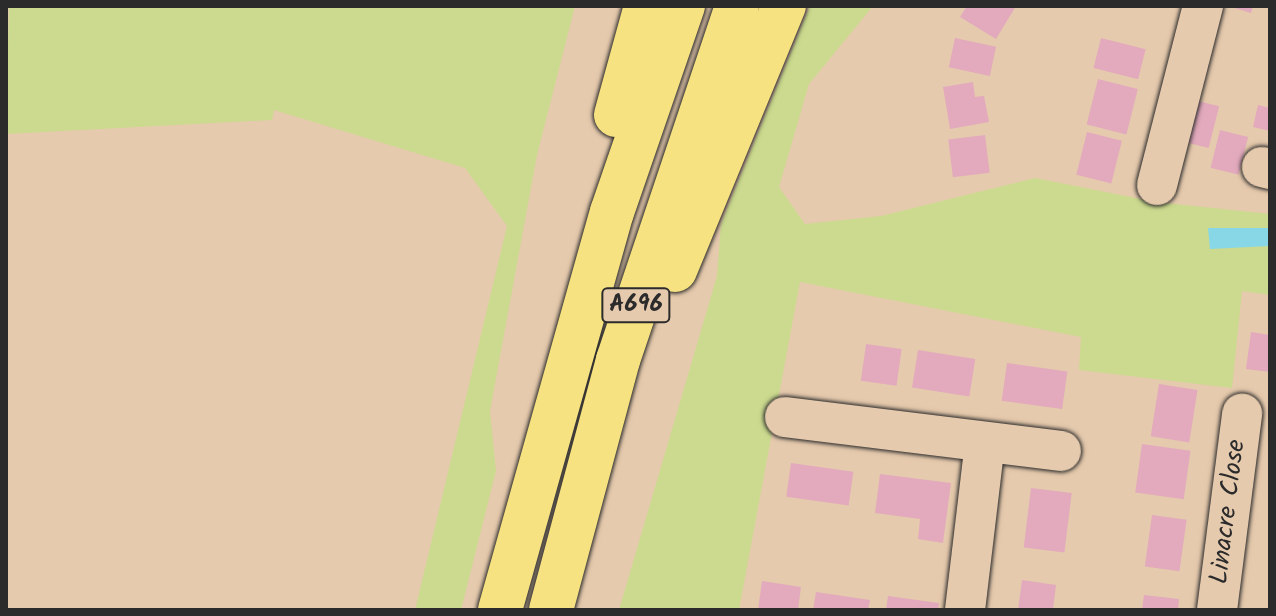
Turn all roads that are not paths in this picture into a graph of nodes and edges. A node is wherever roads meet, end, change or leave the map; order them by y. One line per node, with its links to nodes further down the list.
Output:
1 (646, 6): 13 (highway, A696)
2 (683, 6): 13 (highway, A696)
3 (737, 6): 12 (highway, A696)
4 (784, 6): 12 (highway, A696)
5 (1203, 6): 6 (street)
6 (1157, 185)
7 (1242, 414): 11 (street, Linacre Close)
8 (785, 417): 9 (street)
9 (985, 442): 10 (street); 14 (street)
10 (1061, 451)
11 (1254, 456): 15 (street, Linacre Close)
12 (555, 592)
13 (498, 610)
14 (965, 610)
15 (1217, 610)

